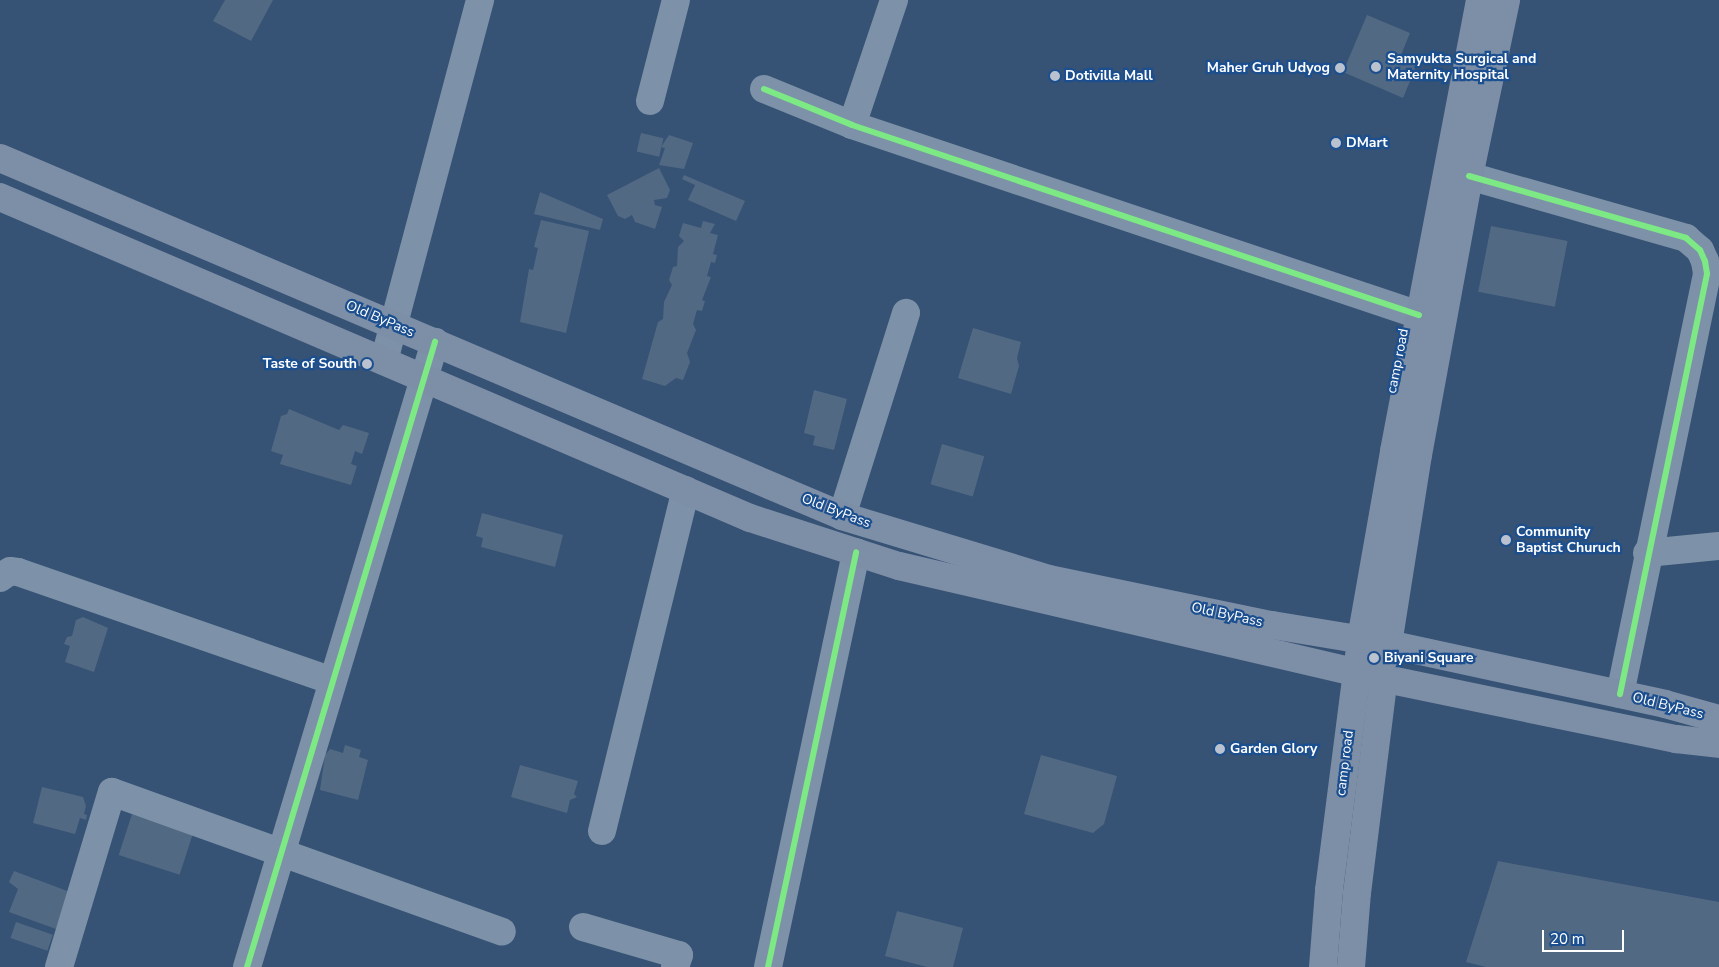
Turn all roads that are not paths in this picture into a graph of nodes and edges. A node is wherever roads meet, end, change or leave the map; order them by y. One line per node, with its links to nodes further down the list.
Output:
1 (480, 0): 14 (street)
2 (676, 0): 7 (street)
3 (894, 0): 8 (street)
4 (1480, 0): 13 (main road, camp road)
5 (1506, 0): 10 (main road, camp road)
6 (764, 89): 8 (street)
7 (650, 101)
8 (852, 125): 13 (street)
9 (0, 158): 14 (main road, Old ByPass)
10 (1469, 176): 22 (street); 25 (main road, camp road)
11 (0, 197): 16 (main road)
12 (906, 313): 19 (street)
13 (1420, 316): 24 (main road, camp road)
14 (396, 325): 15 (main road, Old ByPass); 16 (street)
15 (435, 342): 17 (street); 19 (main road, Old ByPass)
16 (384, 361): 17 (main road)
17 (422, 378): 18 (main road); 28 (street)
18 (686, 490): 21 (main road); 32 (street)
19 (842, 516): 24 (main road, Old ByPass)
20 (1719, 546): 22 (street)
21 (856, 552): 26 (main road); 39 (street)
22 (1647, 553): 29 (street)
23 (0, 578): 28 (street)
24 (1362, 639): 25 (main road, Old ByPass); 26 (main road, camp road)
25 (1388, 644): 27 (main road, camp road); 29 (main road, Old ByPass)
26 (1357, 673): 27 (main road); 40 (main road, camp road)
27 (1384, 679): 31 (main road); 41 (main road, camp road)
28 (332, 681): 33 (street)
29 (1620, 694): 30 (main road, Old ByPass)
30 (1719, 719)
31 (1719, 744)
32 (602, 831)
33 (282, 851): 35 (street); 36 (street); 37 (street)
34 (583, 927): 38 (street)
35 (502, 932)
36 (59, 967)
37 (247, 967)
38 (675, 967)
39 (768, 967)
40 (1323, 967)
41 (1351, 967)

